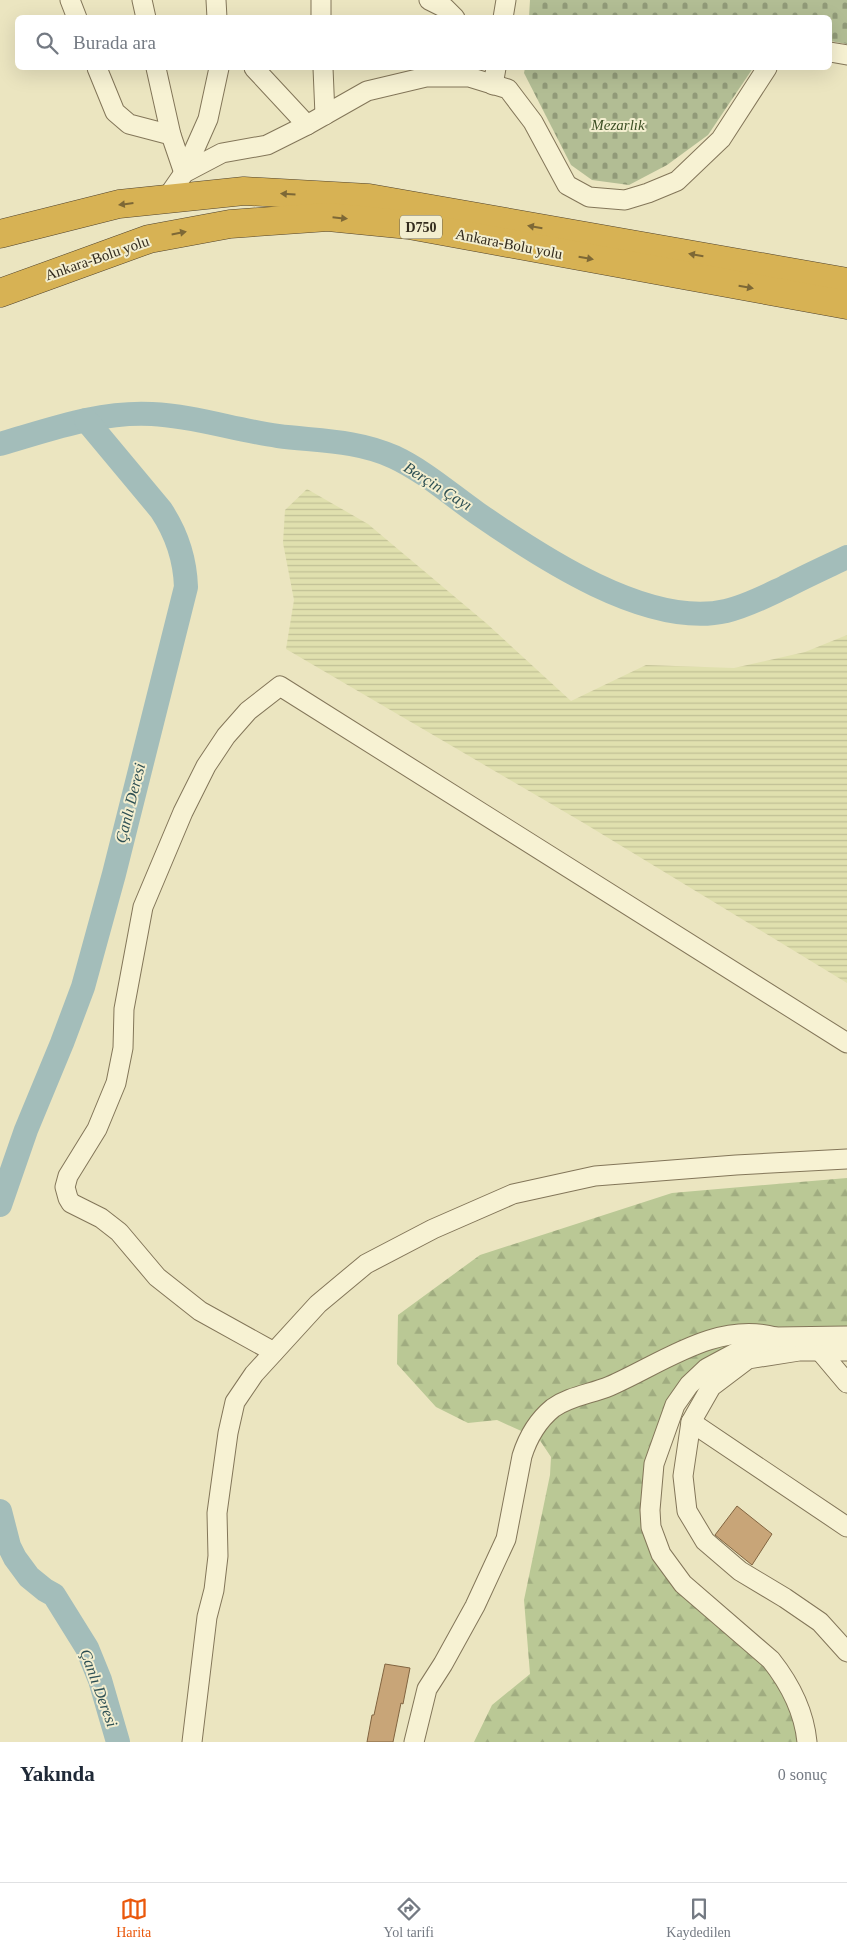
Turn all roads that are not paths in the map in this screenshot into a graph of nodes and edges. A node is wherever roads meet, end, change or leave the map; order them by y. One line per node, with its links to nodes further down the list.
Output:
1 (70, 0): 7 (street)
2 (142, 0): 8 (street)
3 (216, 0): 9 (street)
4 (321, 0): 10 (street)
5 (430, 0): 11 (street)
6 (506, 0): 12 (street)
7 (76, 15)
8 (145, 15)
9 (217, 15)
10 (322, 15)
11 (452, 15)
12 (504, 15)
13 (832, 52): 14 (street)
14 (847, 56)
15 (99, 70): 24 (street)
16 (156, 70): 24 (street)
17 (218, 70): 25 (street)
18 (256, 70): 23 (street)
19 (323, 70): 22 (street)
20 (766, 70): 21 (street)
21 (495, 76): 22 (street)
22 (324, 116): 23 (street)
23 (307, 125): 25 (street)
24 (170, 135): 25 (street)
25 (184, 172): 26 (street)
26 (166, 199): 27 (highway, Ankara-Bolu yolu / D750, one-way to 27); 28 (highway, Ankara-Bolu yolu / D750, one-way to 26)
27 (0, 234)
28 (847, 282)
29 (0, 293): 30 (highway, Ankara-Bolu yolu / D750, one-way to 30)
30 (847, 305)
31 (847, 1043): 37 (street)
32 (847, 1159): 37 (street)
33 (775, 1336): 34 (street); 43 (street); 44 (street)
34 (847, 1336)
35 (820, 1351): 36 (street); 38 (street); 39 (street)
36 (847, 1351)
37 (274, 1352): 42 (street)
38 (847, 1383)
39 (691, 1422): 40 (street); 41 (street)
40 (847, 1527)
41 (847, 1652)
42 (192, 1742)
43 (414, 1742)
44 (807, 1742)

